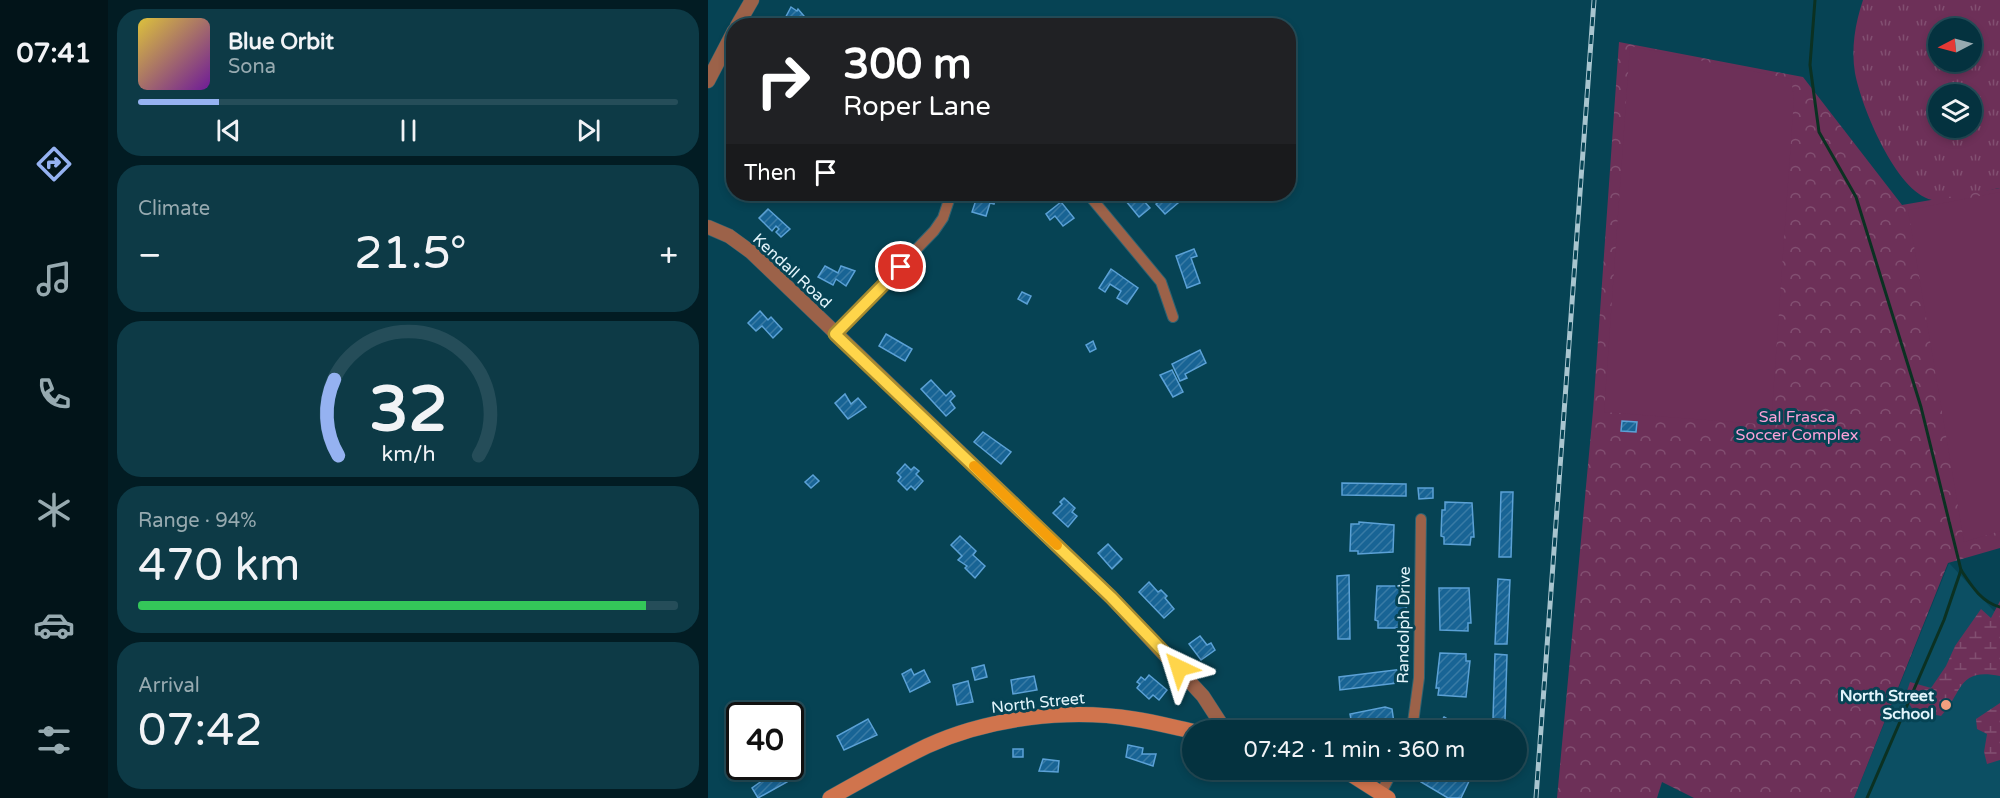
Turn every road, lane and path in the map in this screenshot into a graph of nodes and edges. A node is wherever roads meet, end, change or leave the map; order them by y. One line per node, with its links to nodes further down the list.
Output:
1 (752, 0): 2 (street)
2 (742, 18)
3 (726, 46): 4 (street)
4 (708, 81)
5 (949, 201): 9 (street)
6 (1094, 201): 8 (street)
7 (708, 227): 9 (street, Kendall Road)
8 (1173, 317)
9 (835, 334): 11 (street, Kendall Road)
10 (1420, 519): 12 (street, Randolph Drive)
11 (1219, 720)
12 (1413, 720)
13 (1182, 729): 17 (main road, North Street)
14 (1360, 780): 16 (main road)
15 (1390, 780): 16 (street)
16 (1385, 795)
17 (830, 798)

